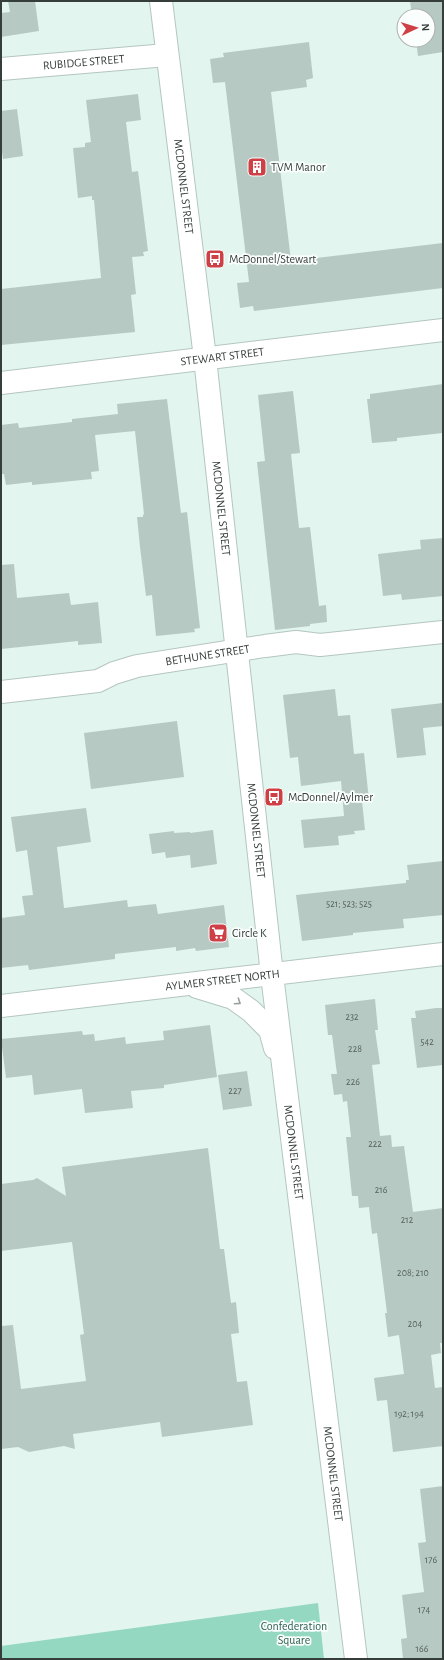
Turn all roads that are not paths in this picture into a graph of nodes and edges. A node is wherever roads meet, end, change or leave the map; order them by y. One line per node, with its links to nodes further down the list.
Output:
1 (161, 1): 2 (street, MCDONNEL STREET)
2 (167, 55): 3 (street, RUBIDGE STREET); 5 (street, MCDONNEL STREET)
3 (1, 69)
4 (443, 330): 5 (street, STEWART STREET)
5 (205, 358): 6 (street, STEWART STREET); 8 (street, MCDONNEL STREET)
6 (1, 383)
7 (443, 632): 8 (street, BETHUNE STREET)
8 (238, 650): 9 (street, BETHUNE STREET); 11 (street, MCDONNEL STREET)
9 (1, 692)
10 (443, 954): 11 (street, AYLMER STREET NORTH)
11 (272, 975): 12 (street, AYLMER STREET NORTH); 14 (street, MCDONNEL STREET)
12 (188, 984): 13 (street, AYLMER STREET NORTH); 14 (street, one-way to 14)
13 (1, 1006)
14 (286, 1092): 15 (street, MCDONNEL STREET)
15 (356, 1659)

